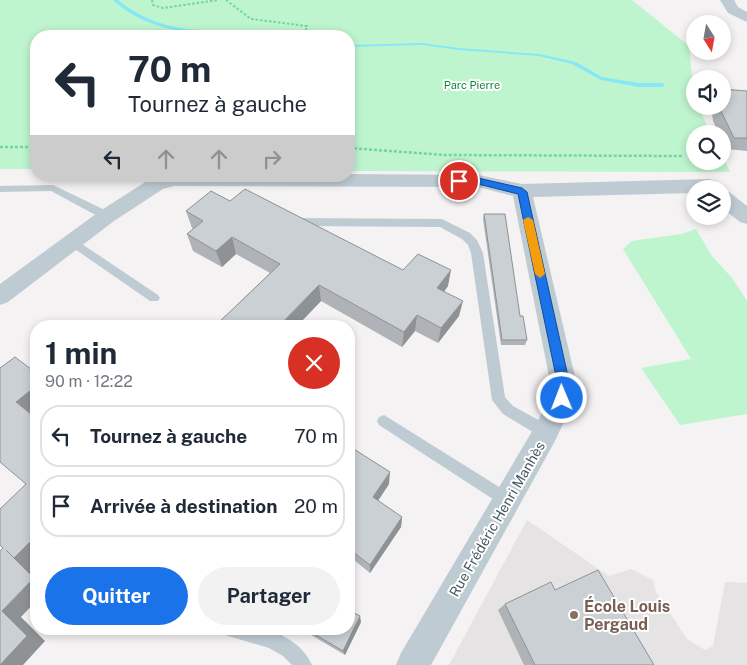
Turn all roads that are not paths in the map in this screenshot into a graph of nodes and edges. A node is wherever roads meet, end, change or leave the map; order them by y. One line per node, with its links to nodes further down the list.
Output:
1 (727, 0): 2 (street)
2 (747, 18)
3 (355, 181): 7 (street)
4 (166, 182): 9 (street)
5 (686, 187): 7 (street)
6 (0, 189): 9 (lane)
7 (522, 192): 16 (street, Rue Frédéric Henri Manhès)
8 (731, 204): 10 (street)
9 (107, 216): 12 (street)
10 (747, 217)
11 (296, 222): 16 (lane)
12 (73, 242): 13 (street); 14 (lane)
13 (0, 296)
14 (154, 298)
15 (384, 422): 17 (lane)
16 (546, 432): 17 (street, Rue Frédéric Henri Manhès)
17 (507, 500): 20 (street, Rue Frédéric Henri Manhès)
18 (254, 635): 19 (lane)
19 (303, 665)
20 (413, 665)

